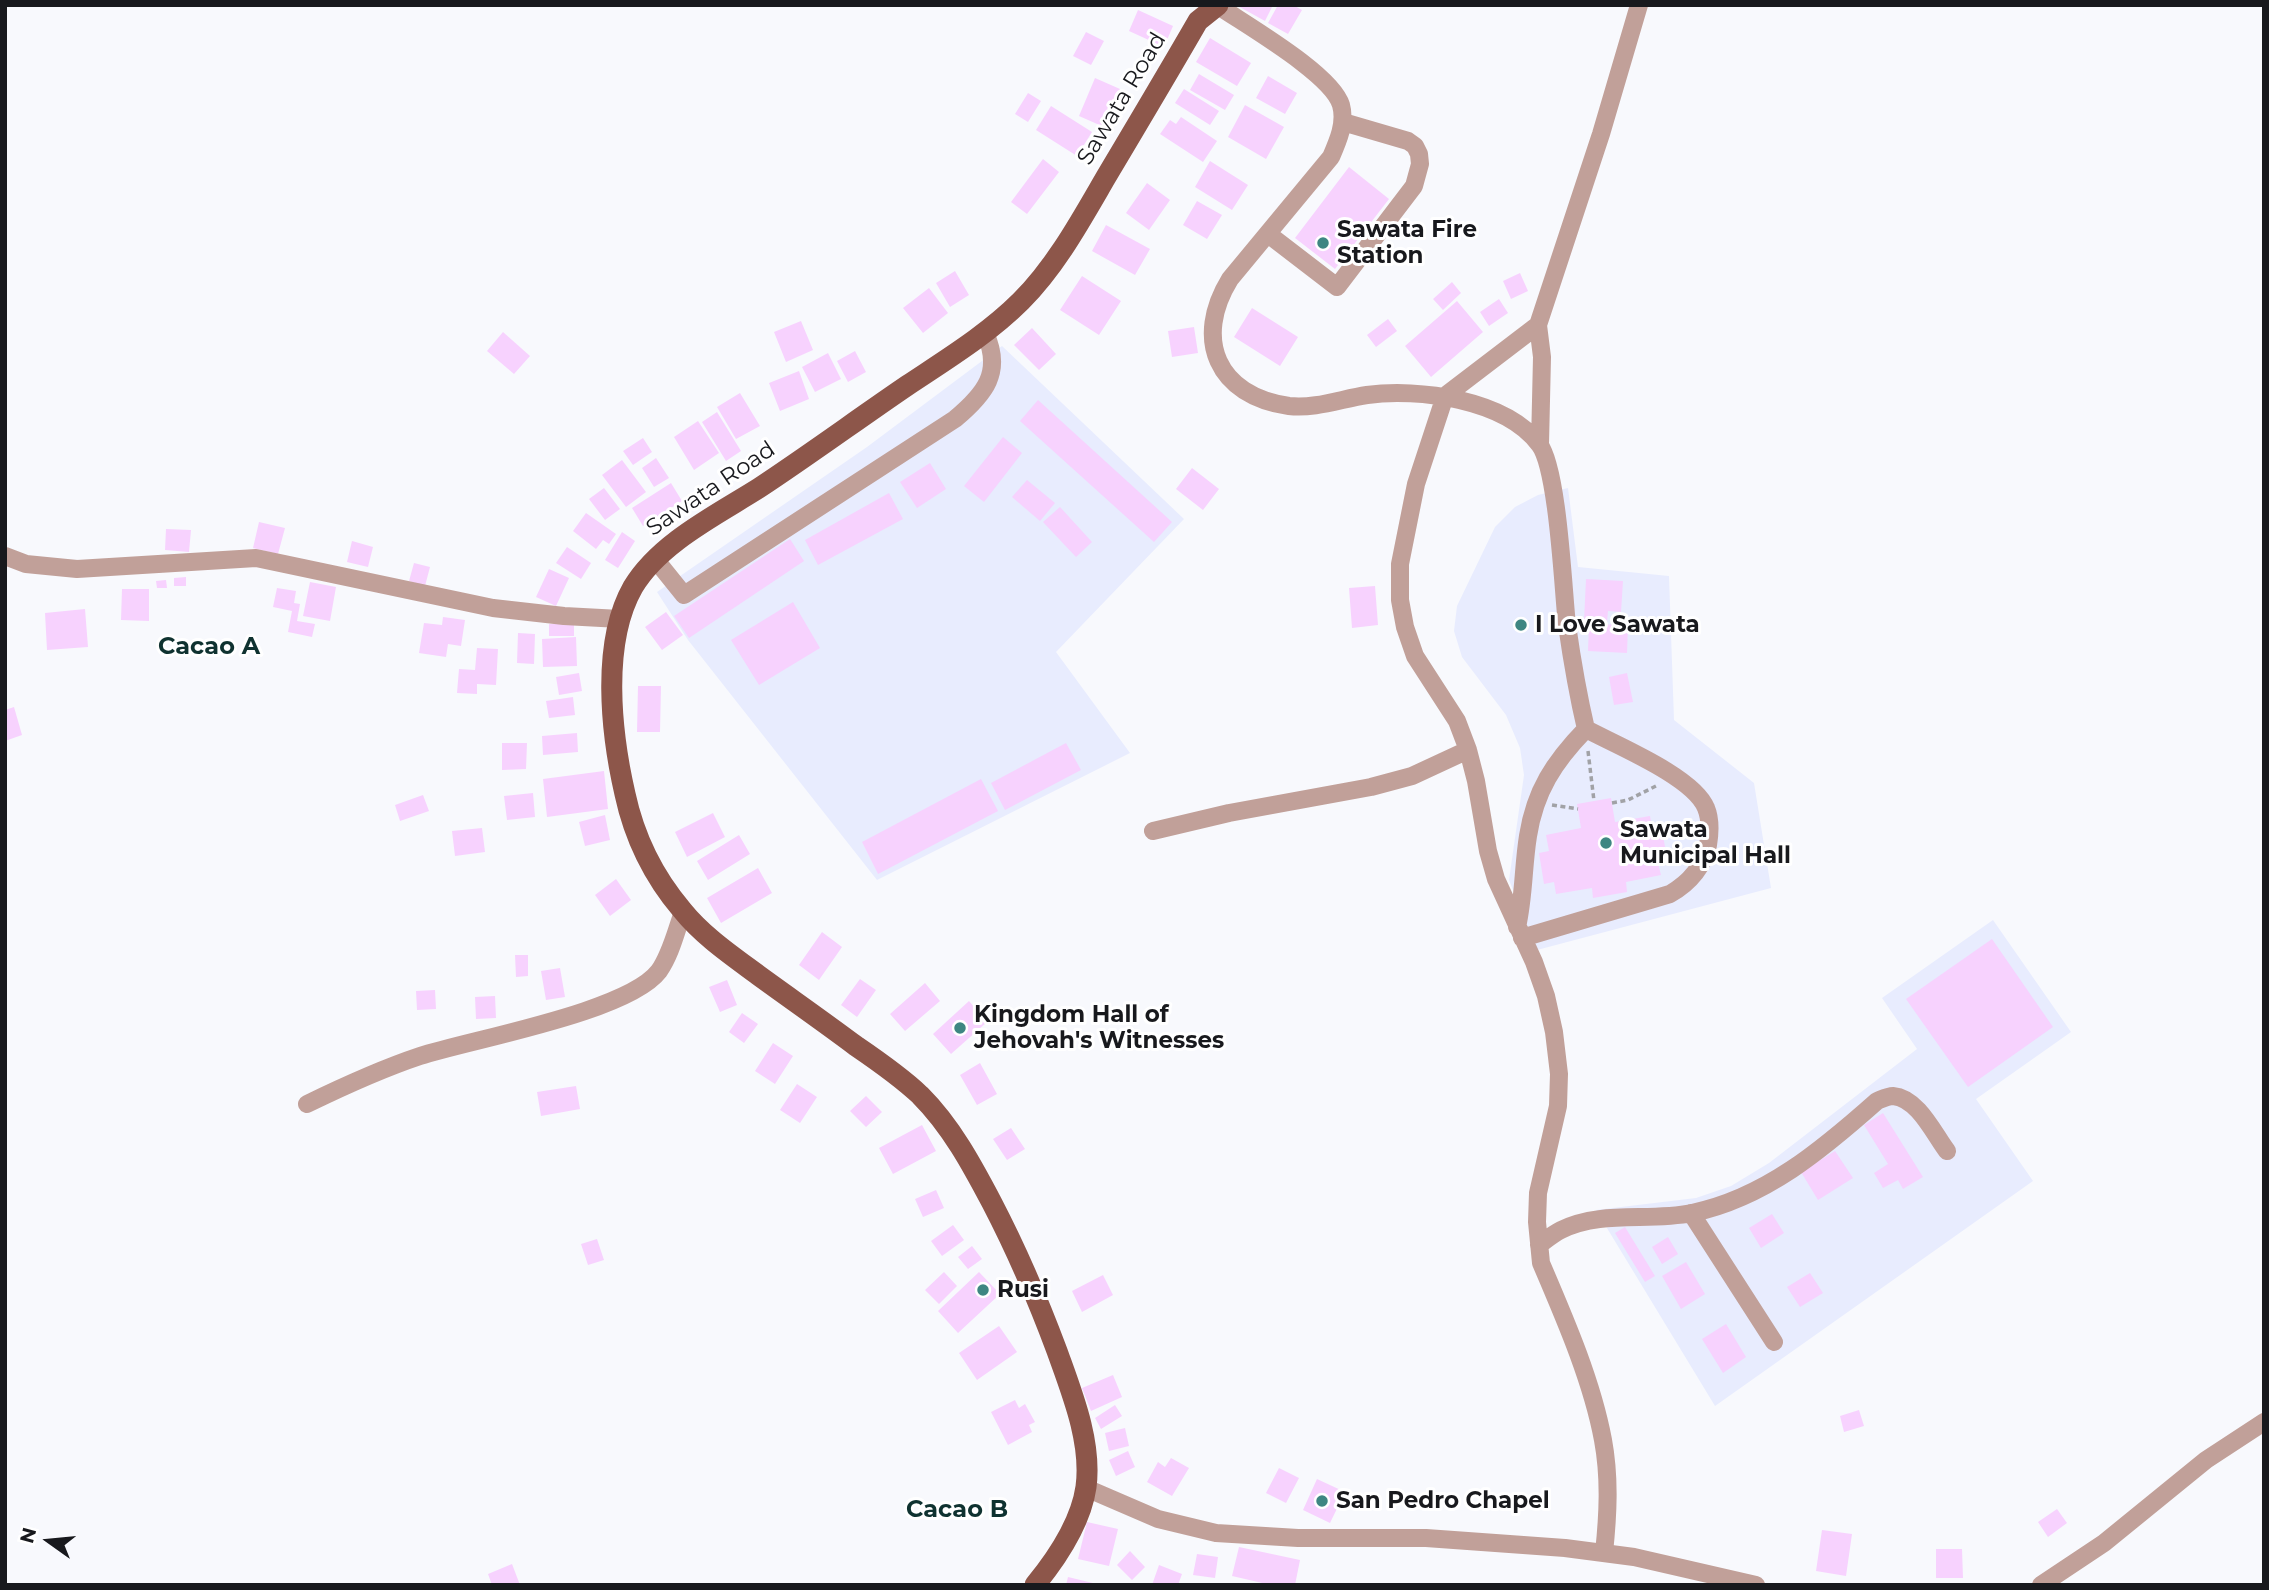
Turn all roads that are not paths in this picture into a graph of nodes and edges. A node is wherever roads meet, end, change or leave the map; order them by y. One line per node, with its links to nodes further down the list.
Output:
1 (1218, 5): 3 (main road, Sawata Road); 4 (street)
2 (1639, 5): 6 (street)
3 (1199, 13): 7 (main road, Sawata Road)
4 (1343, 122): 5 (street); 5 (street)
5 (1268, 234): 8 (street)
6 (1538, 325): 8 (street); 9 (street)
7 (985, 332): 11 (main road, Sawata Road); 11 (street)
8 (1445, 396): 9 (street); 14 (street)
9 (1540, 444): 13 (street)
10 (5, 556): 12 (street)
11 (655, 559): 12 (main road, Sawata Road)
12 (620, 619): 16 (main road, Sawata Road)
13 (1586, 730): 17 (street); 17 (street)
14 (1468, 750): 15 (street); 17 (street)
15 (1153, 831)
16 (683, 912): 18 (street); 24 (main road, Sawata Road)
17 (1519, 932): 21 (street)
18 (307, 1104)
19 (1947, 1151): 20 (street)
20 (1691, 1213): 21 (street); 22 (street)
21 (1539, 1245): 25 (street)
22 (1774, 1342)
23 (2264, 1422): 28 (street)
24 (1086, 1488): 25 (street); 26 (main road, Sawata Road)
25 (1604, 1553): 27 (street)
26 (1035, 1585)
27 (1755, 1585)
28 (2041, 1585)

